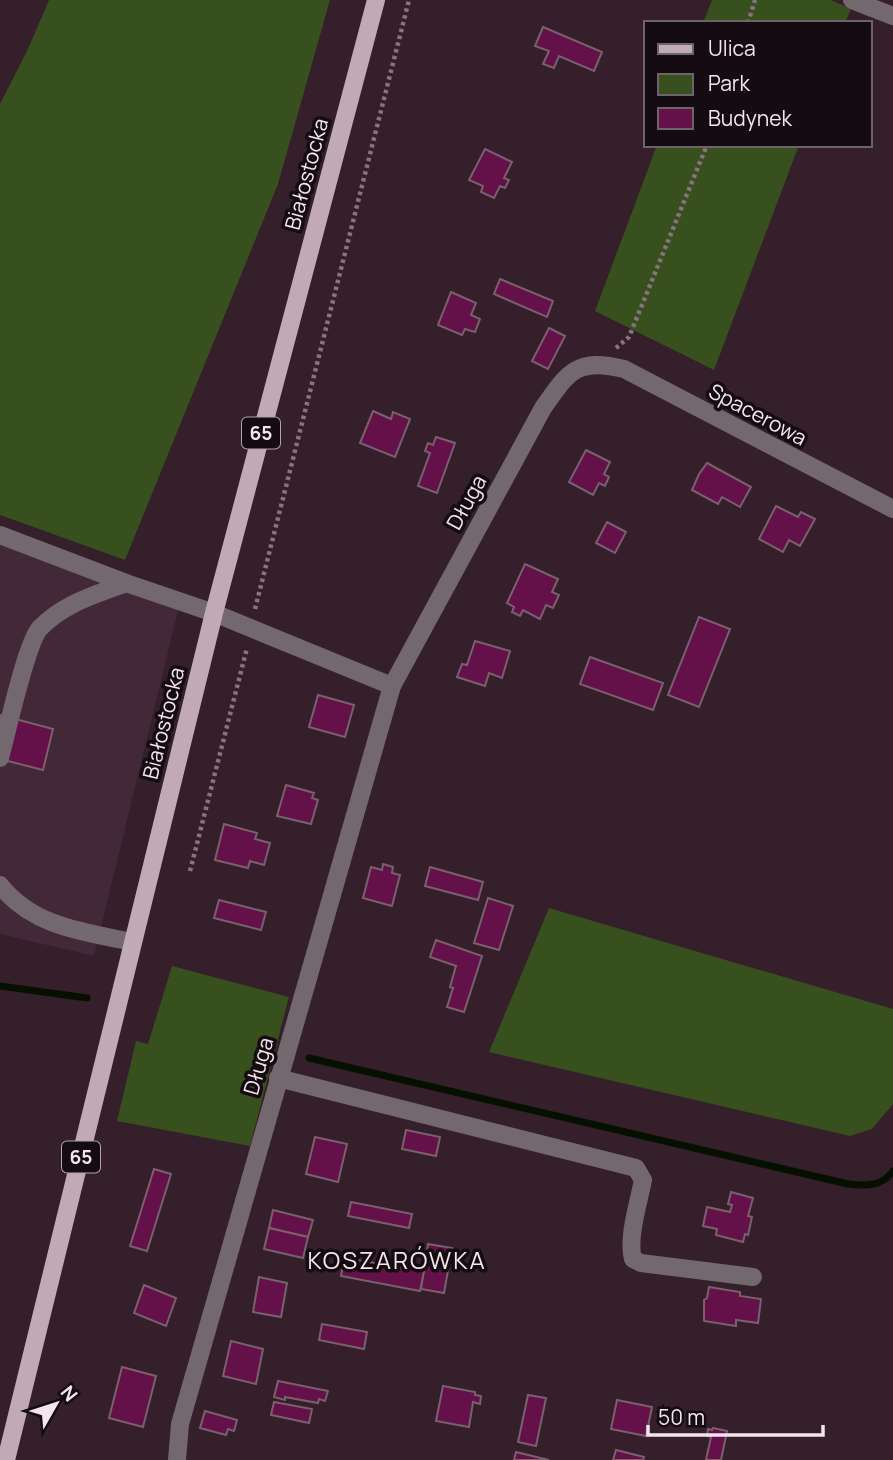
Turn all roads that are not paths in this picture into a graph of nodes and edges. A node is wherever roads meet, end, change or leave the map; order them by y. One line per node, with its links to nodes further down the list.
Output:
1 (376, 0): 8 (main road, Białostocka / 65)
2 (852, 0): 3 (street)
3 (893, 16)
4 (600, 363): 5 (street, Spacerowa); 9 (street, Długa)
5 (893, 509)
6 (0, 535): 7 (street)
7 (126, 583): 8 (street); 10 (street)
8 (214, 613): 9 (street); 12 (main road, Białostocka / 65)
9 (392, 685): 13 (street, Długa)
10 (0, 758)
11 (0, 885): 12 (street)
12 (132, 942): 15 (main road, Białostocka / 65)
13 (278, 1078): 14 (street); 16 (street, Długa)
14 (753, 1277)
15 (6, 1460)
16 (177, 1460)

